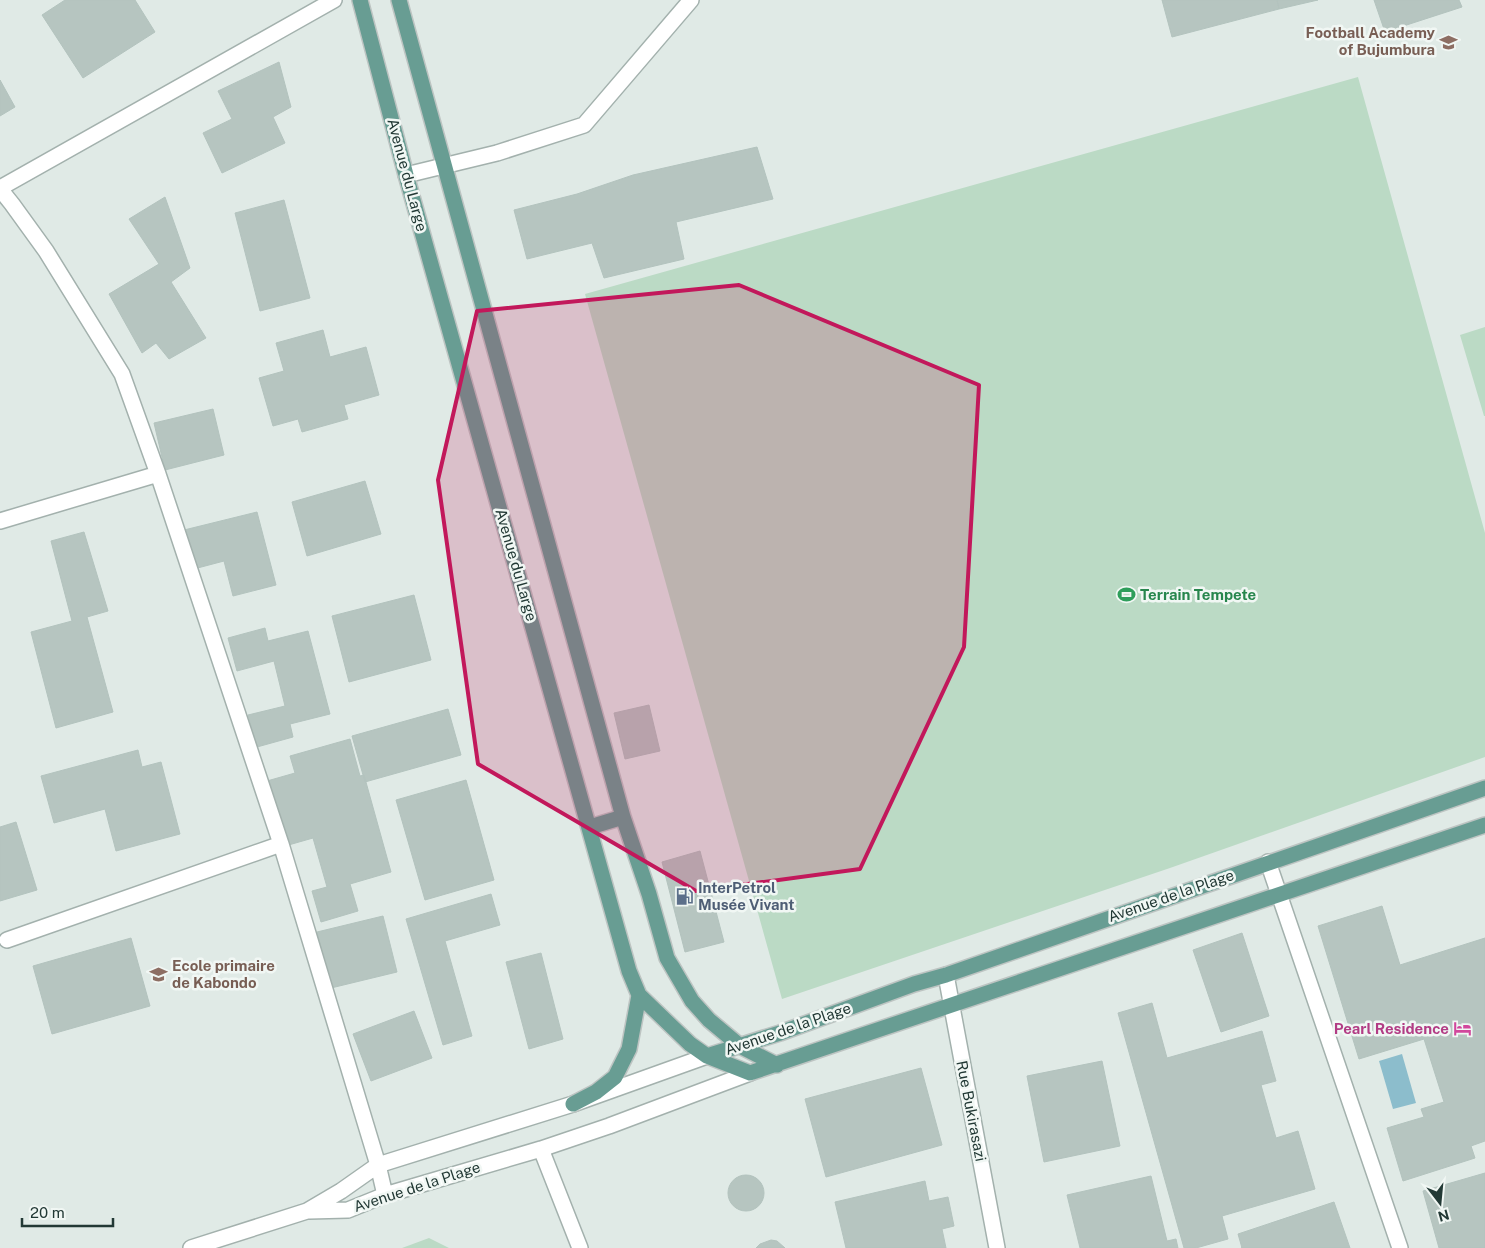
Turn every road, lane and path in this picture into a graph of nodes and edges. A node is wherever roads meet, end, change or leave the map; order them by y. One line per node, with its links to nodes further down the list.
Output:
1 (334, 0): 7 (street)
2 (360, 0): 6 (main road, Avenue du Large)
3 (399, 0): 5 (main road)
4 (691, 0): 5 (street)
5 (444, 165): 6 (street); 11 (main road)
6 (406, 176): 13 (main road, Avenue du Large)
7 (0, 188): 8 (street)
8 (158, 474): 9 (street); 14 (street)
9 (0, 521)
10 (1485, 788): 15 (main road, Avenue de la Plage)
11 (623, 817): 13 (main road); 21 (main road)
12 (1485, 824): 16 (main road, Avenue de la Plage)
13 (590, 827): 19 (main road, Avenue du Large)
14 (281, 844): 17 (street); 27 (street)
15 (1268, 862): 16 (street); 18 (main road, Avenue de la Plage)
16 (1280, 894): 20 (main road, Avenue de la Plage); 33 (street)
17 (7, 940)
18 (946, 975): 20 (street, Rue Bukirasazi); 21 (main road, Avenue de la Plage)
19 (640, 995): 22 (main road, Avenue du Large); 25 (main road)
20 (952, 1004): 23 (main road, Avenue de la Plage); 32 (street, Rue Bukirasazi)
21 (740, 1046): 22 (main road, Avenue de la Plage); 23 (main road)
22 (707, 1056): 24 (main road, Avenue du Large); 25 (street, Avenue de la Plage)
23 (777, 1065): 24 (main road, Avenue de la Plage)
24 (750, 1073): 26 (street, Avenue de la Plage)
25 (573, 1104): 27 (street, Avenue de la Plage)
26 (541, 1148): 28 (street, Avenue de la Plage); 31 (street)
27 (378, 1165): 28 (street); 29 (street, Avenue de la Plage)
28 (385, 1196): 29 (street, Avenue de la Plage)
29 (307, 1211): 30 (street)
30 (191, 1248)
31 (580, 1248)
32 (997, 1248)
33 (1400, 1248)

